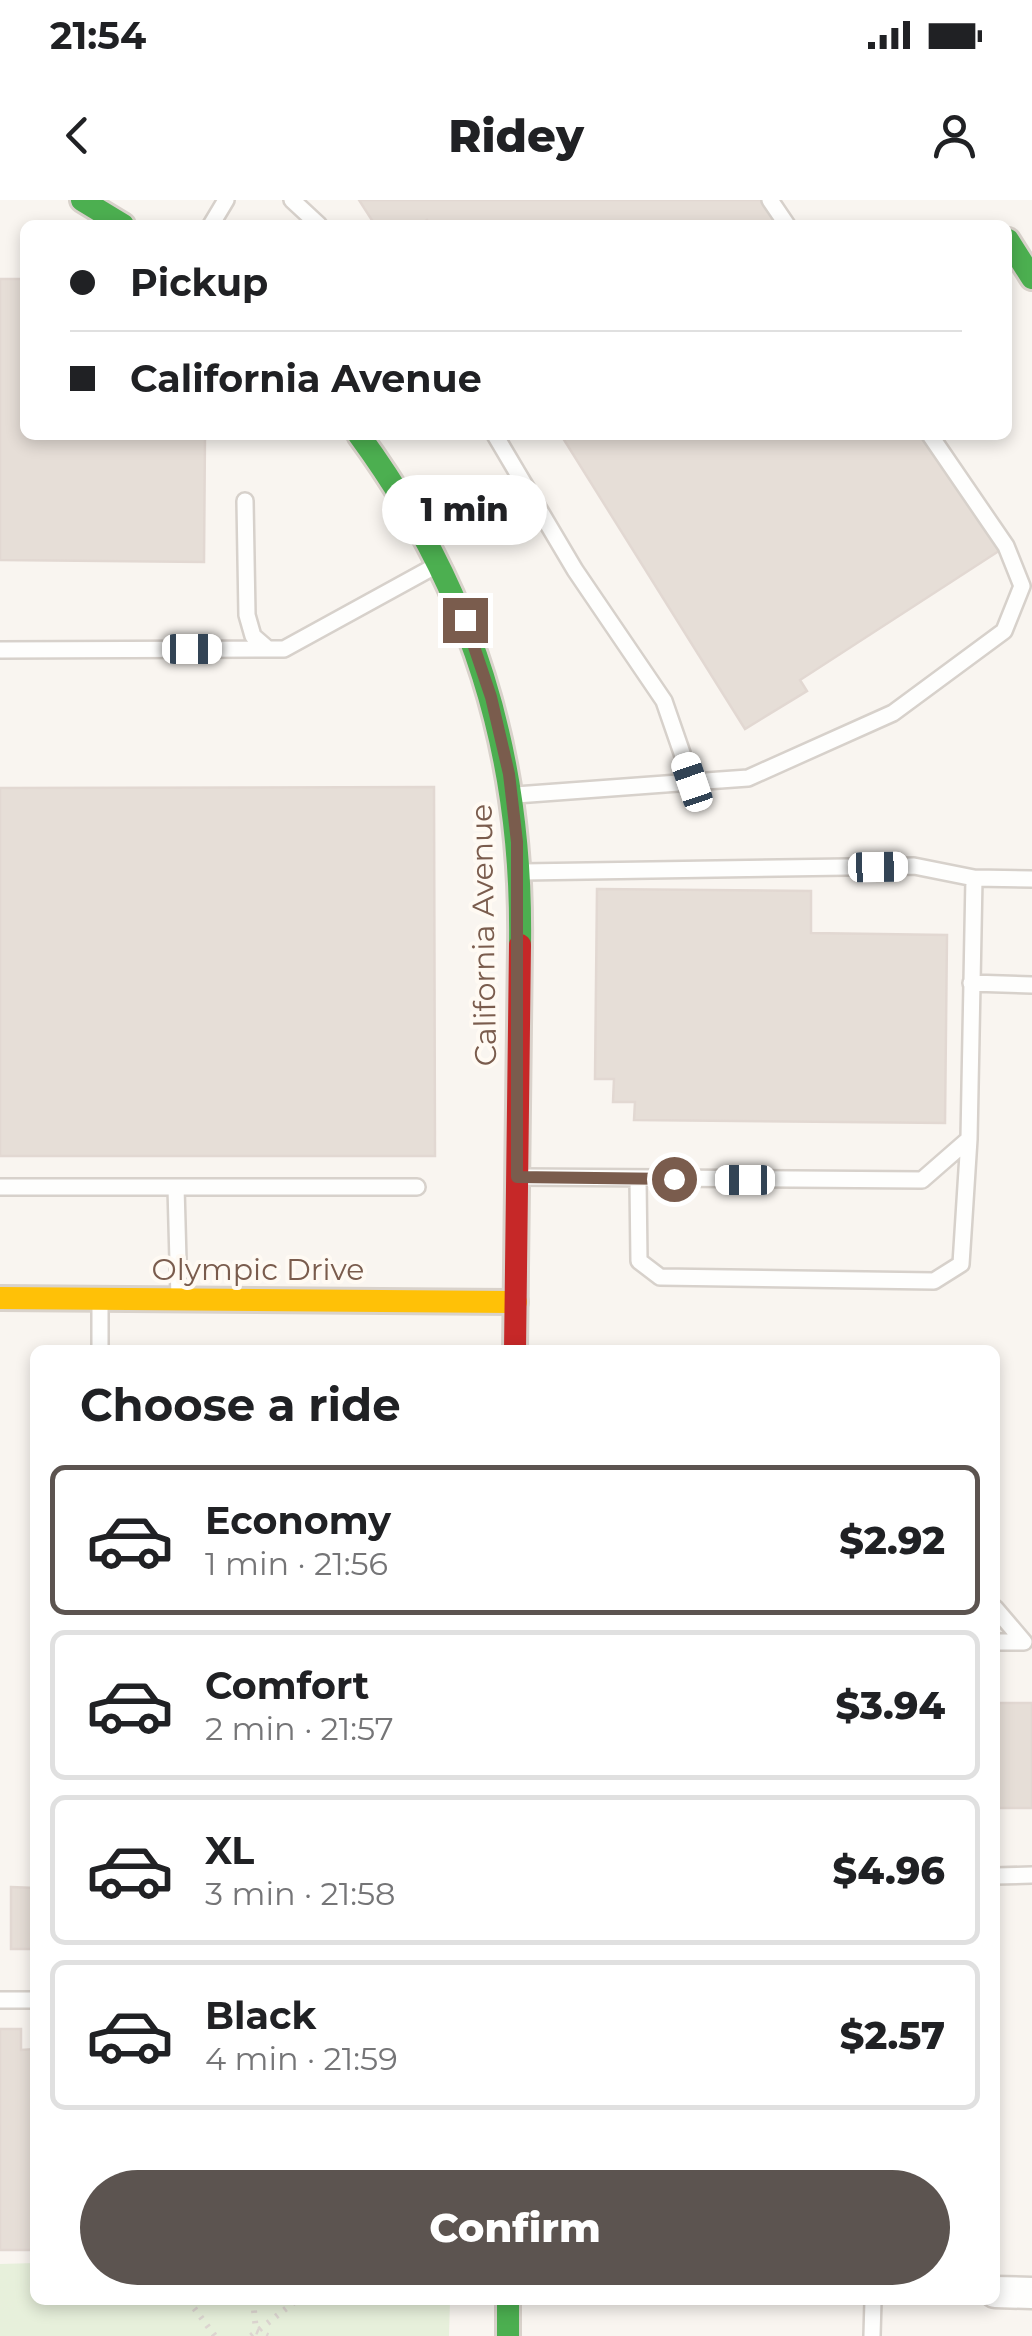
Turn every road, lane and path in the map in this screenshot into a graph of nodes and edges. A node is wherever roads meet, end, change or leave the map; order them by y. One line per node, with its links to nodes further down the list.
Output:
1 (82, 200): 3 (main road)
2 (292, 200): 4 (lane)
3 (116, 220)
4 (314, 220)
5 (1012, 246): 6 (main road)
6 (1032, 278)
7 (362, 440): 11 (main road, California Avenue)
8 (498, 440): 14 (lane)
9 (933, 440): 14 (lane)
10 (245, 501): 12 (lane)
11 (440, 563): 12 (lane); 15 (main road, California Avenue)
12 (268, 649): 13 (lane)
13 (0, 650)
14 (692, 782): 15 (lane)
15 (512, 796): 16 (main road, California Avenue)
16 (519, 872): 17 (lane); 22 (main road, California Avenue)
17 (974, 878): 18 (lane); 19 (lane)
18 (1032, 879)
19 (971, 983): 20 (lane); 21 (lane)
20 (1032, 984)
21 (968, 1138): 23 (lane); 23 (lane)
22 (517, 1177): 23 (lane); 30 (main road, California Avenue)
23 (638, 1179)
24 (0, 1187): 25 (lane)
25 (176, 1187): 26 (lane); 29 (lane)
26 (416, 1188)
27 (0, 1298): 28 (main road, Olympic Drive)
28 (100, 1299): 29 (main road, Olympic Drive); 31 (lane)
29 (179, 1300): 30 (main road, Olympic Drive)
30 (516, 1302): 32 (main road, California Avenue)
31 (100, 1345)
32 (516, 1345)
33 (1000, 1614): 34 (lane)
34 (1000, 1642)
35 (1032, 1875): 36 (lane)
36 (1000, 1876)
37 (0, 2000): 38 (lane)
38 (30, 2000)
39 (1000, 2292): 40 (street)
40 (1032, 2292)
41 (192, 2305): 47 (path)
42 (253, 2305): 46 (path)
43 (291, 2305): 46 (path)
44 (508, 2305): 49 (main road)
45 (873, 2305): 50 (lane)
46 (254, 2333): 48 (path)
47 (215, 2336)
48 (268, 2336)
49 (508, 2336)
50 (872, 2336)

